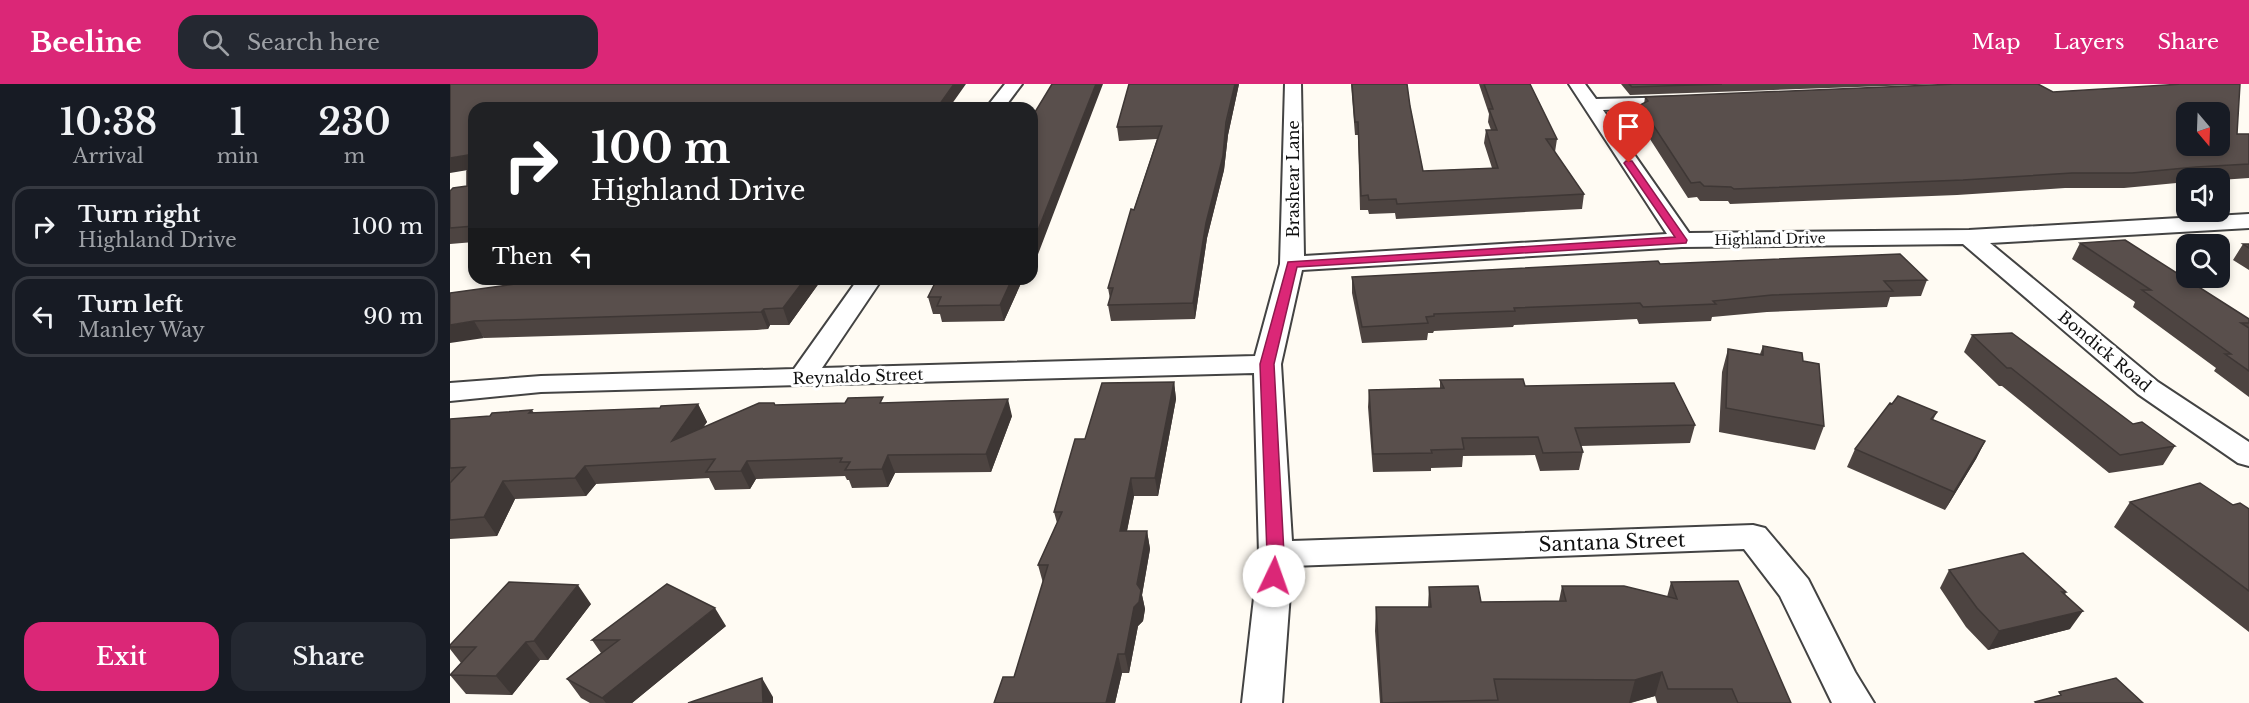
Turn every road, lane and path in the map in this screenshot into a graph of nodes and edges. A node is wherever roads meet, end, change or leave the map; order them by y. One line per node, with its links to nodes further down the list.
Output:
1 (1014, 84): 5 (street)
2 (1293, 84): 10 (street, Brashear Lane)
3 (1577, 84): 6 (street)
4 (1695, 100): 6 (street)
5 (1000, 102)
6 (1590, 105): 9 (street)
7 (2249, 221): 8 (street, Highland Drive)
8 (1969, 237): 9 (street, Highland Drive); 15 (street, Bondick Road)
9 (1682, 240): 10 (street, Highland Drive)
10 (1292, 264): 12 (street, Brashear Lane)
11 (866, 285): 13 (street)
12 (1267, 364): 13 (street, Reynaldo Street); 16 (street, Brashear Lane)
13 (802, 377): 14 (street, Reynaldo Street)
14 (450, 392)
15 (2249, 456)
16 (1276, 554): 17 (street, Brashear Lane); 18 (street, Santana Street)
17 (1262, 703)
18 (1854, 703)

